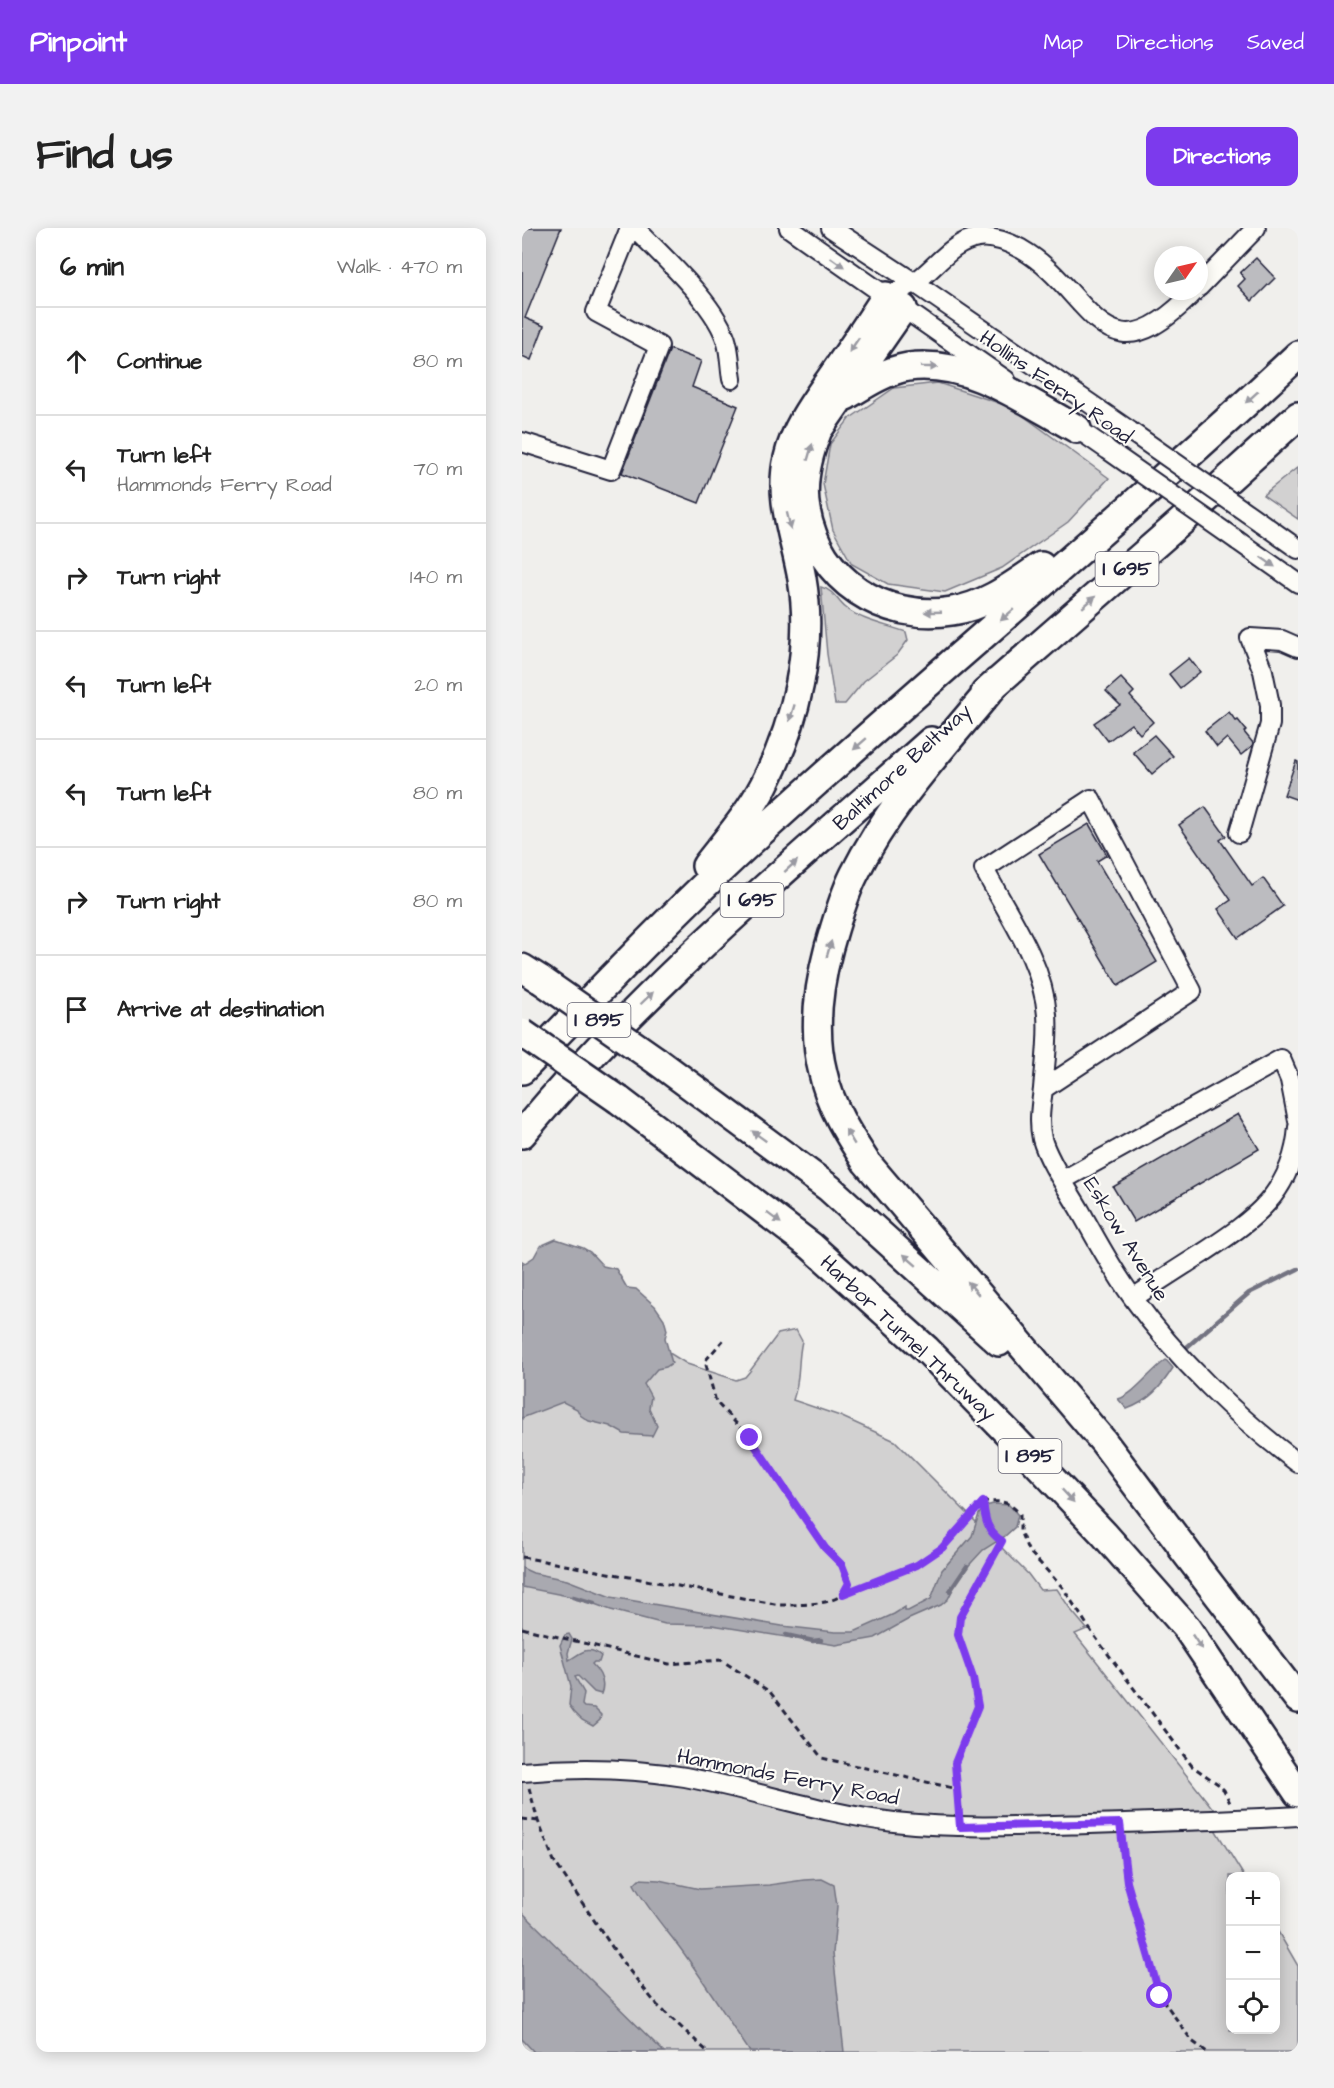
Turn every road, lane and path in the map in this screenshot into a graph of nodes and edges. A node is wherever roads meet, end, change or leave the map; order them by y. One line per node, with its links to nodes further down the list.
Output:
1 (630, 228): 17 (street)
2 (635, 228): 12 (street)
3 (789, 228): 10 (street, Hollins Ferry Road, one-way to 10)
4 (831, 228): 8 (street, Hollins Ferry Road)
5 (1256, 228): 7 (street)
6 (962, 235): 8 (street); 9 (street)
7 (1208, 278)
8 (915, 283): 10 (street); 20 (street, Hollins Ferry Road, bridge)
9 (1185, 300)
10 (894, 302): 13 (highway); 16 (street, Hollins Ferry Road); 25 (highway, one-way to 25)
11 (1298, 355): 19 (highway, Baltimore Beltway / I 695, one-way to 19)
12 (732, 379)
13 (837, 402): 16 (highway, one-way to 16); 19 (highway, one-way to 13)
14 (1298, 416): 18 (highway, Baltimore Beltway / I 695)
15 (1298, 426): 18 (highway)
16 (1077, 429): 21 (street, Hollins Ferry Road, one-way to 21, bridge)
17 (522, 442)
18 (1256, 455): 23 (highway, Baltimore Beltway / I 695, one-way to 18)
19 (1130, 507): 25 (highway, Baltimore Beltway / I 695, one-way to 25)
20 (1298, 549)
21 (1298, 583)
22 (1298, 647): 24 (street)
23 (997, 682): 34 (highway, Baltimore Beltway / I 695, one-way to 23); 41 (highway, one-way to 23)
24 (1239, 833)
25 (660, 928): 29 (highway, Baltimore Beltway / I 695)
26 (532, 974): 41 (highway, I 895, one-way to 26, bridge)
27 (522, 1034): 31 (highway, Harbor Tunnel Thruway / I 895, bridge)
28 (522, 1055): 31 (highway)
29 (522, 1070)
30 (1042, 1089): 30 (street, Eskow Avenue); 35 (street, Eskow Avenue)
31 (615, 1105): 46 (highway, Harbor Tunnel Thruway / I 895, one-way to 46)
32 (1298, 1121): 35 (street)
33 (1298, 1127): 36 (street)
34 (522, 1134)
35 (1063, 1180): 36 (street, Eskow Avenue)
36 (1133, 1298): 38 (street, Eskow Avenue)
37 (725, 1338): 42 (path)
38 (1298, 1463)
39 (983, 1502): 42 (path); 47 (path); 50 (path)
40 (522, 1557): 42 (path)
41 (1194, 1562): 44 (highway, I 895)
42 (843, 1594)
43 (522, 1628): 47 (path)
44 (1298, 1699)
45 (523, 1772): 51 (path); 53 (street, Hammonds Ferry Road)
46 (1291, 1783)
47 (957, 1789): 53 (path)
48 (1298, 1816): 50 (street, Hammonds Ferry Road)
49 (522, 1819): 51 (path)
50 (1232, 1820): 52 (street, Hammonds Ferry Road)
51 (538, 1821): 55 (path)
52 (1120, 1823): 53 (street, Hammonds Ferry Road); 54 (path)
53 (960, 1827)
54 (1205, 2051)
55 (708, 2052)

